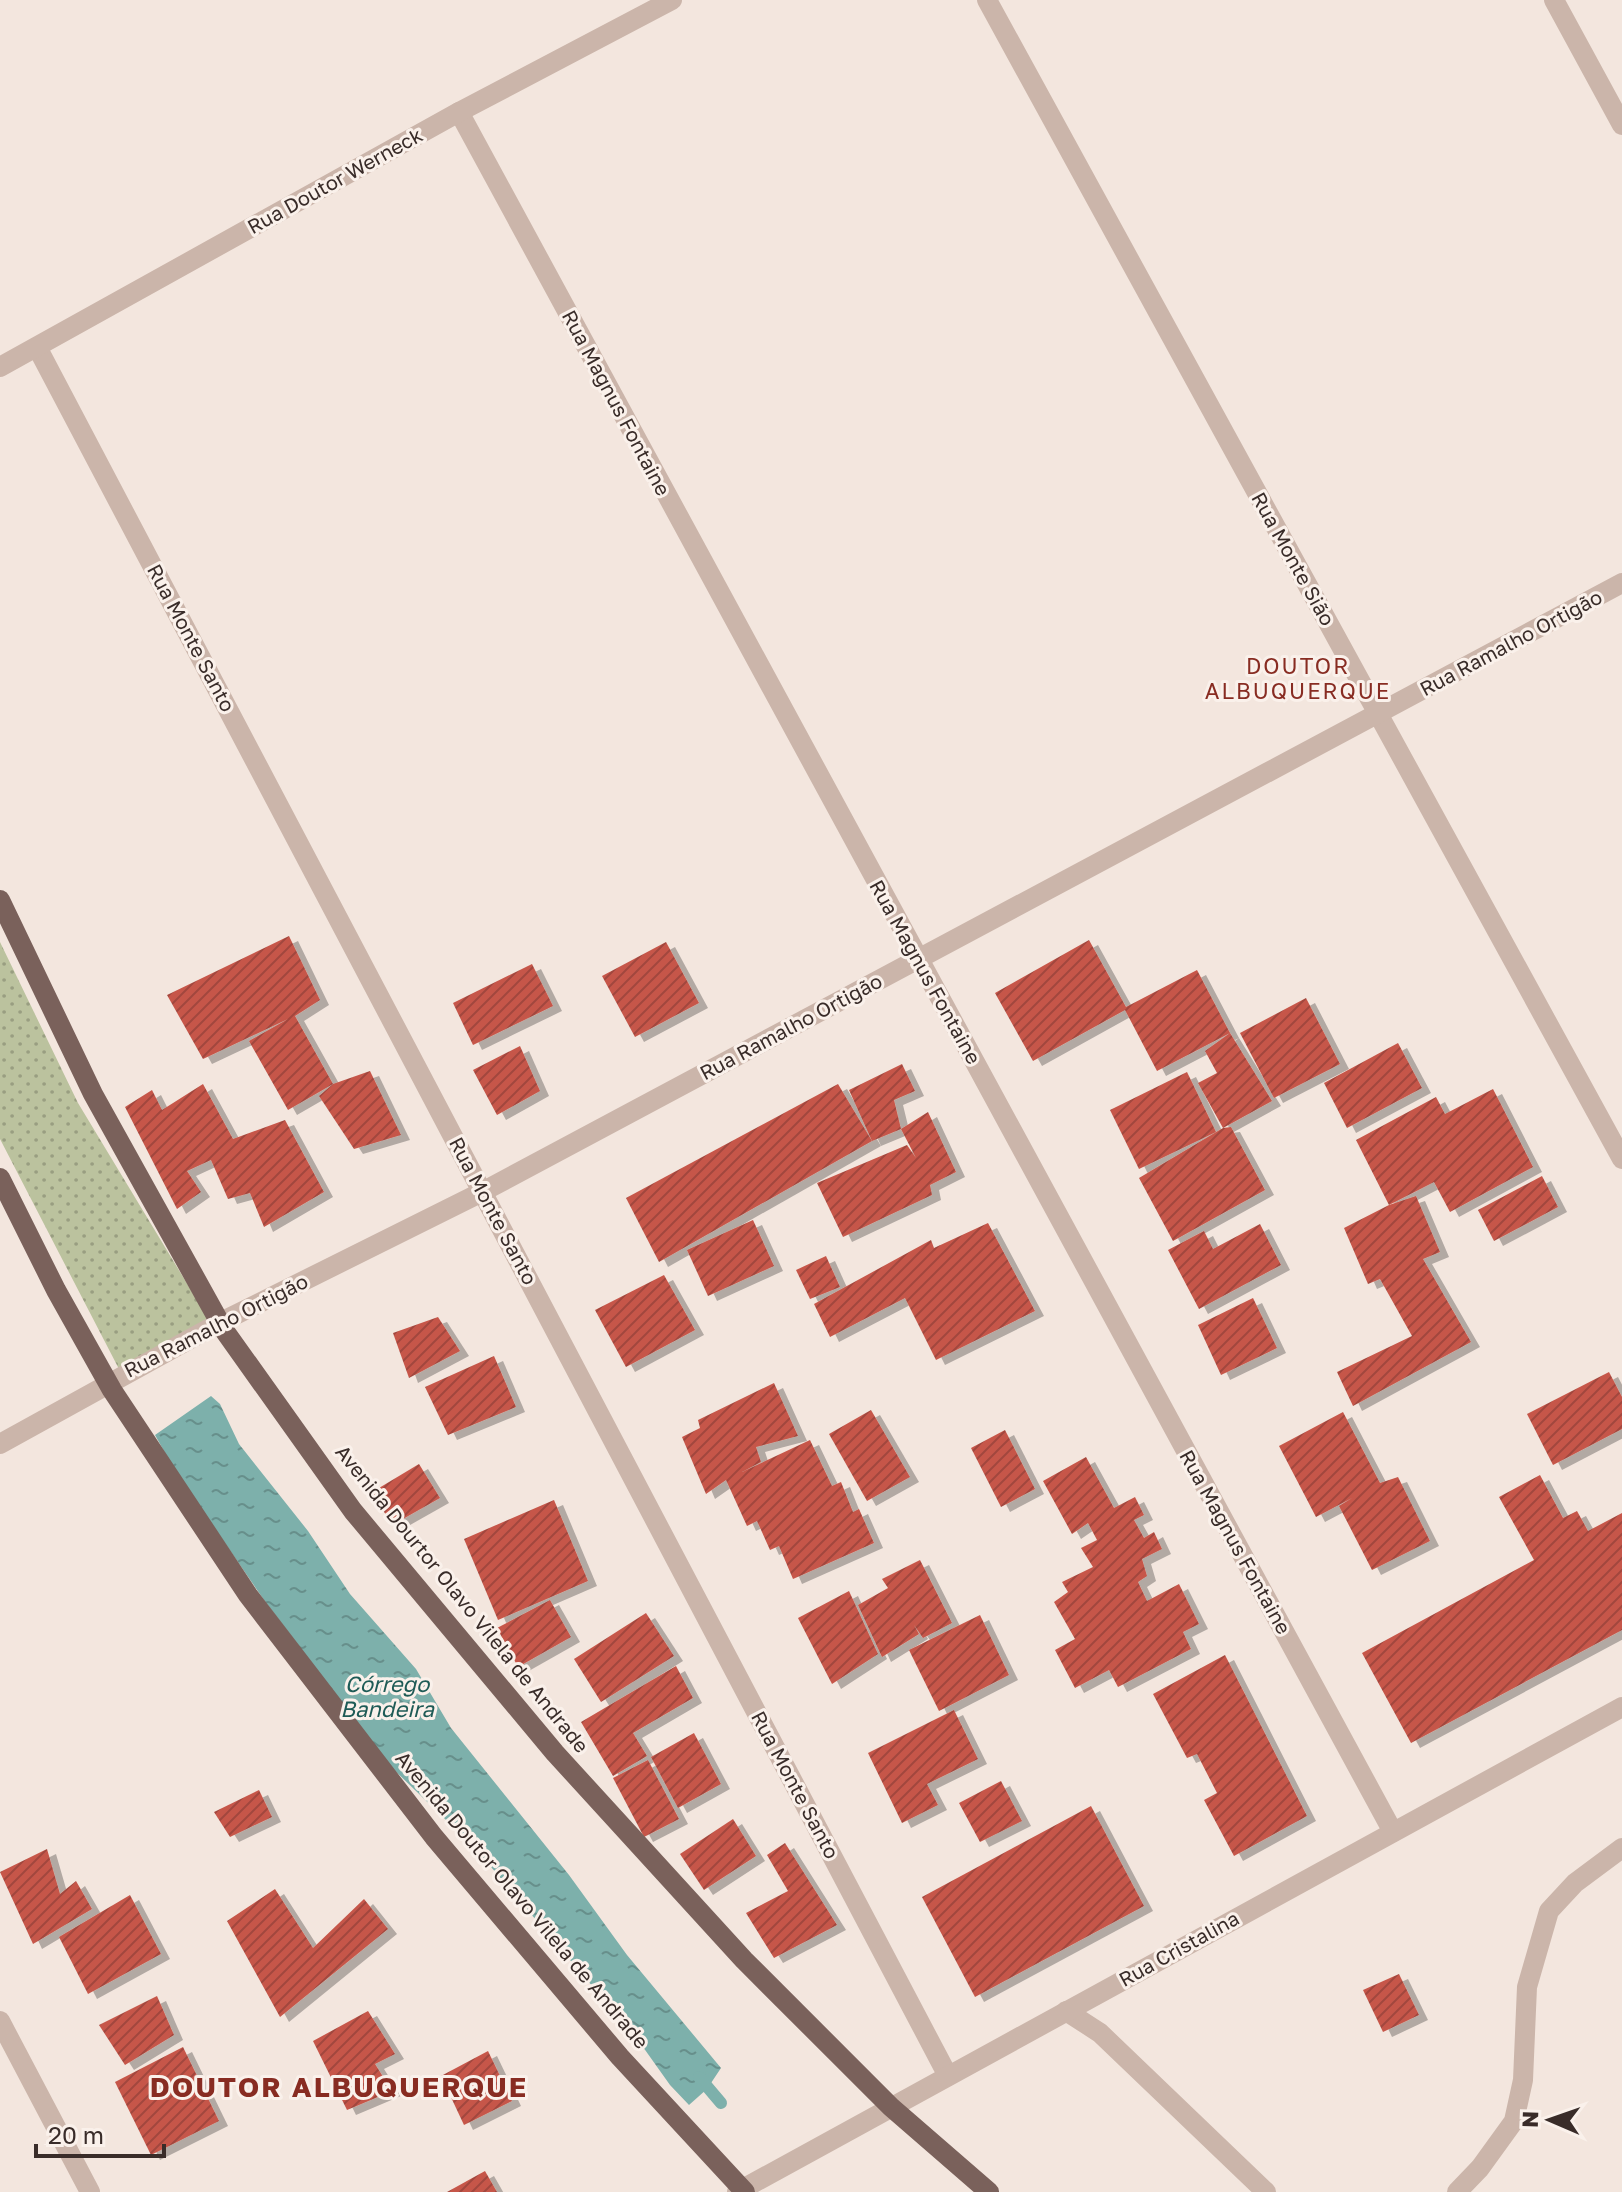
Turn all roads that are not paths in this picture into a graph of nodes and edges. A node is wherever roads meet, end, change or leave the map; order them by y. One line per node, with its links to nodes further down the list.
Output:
1 (672, 0): 4 (street, Rua Doutor Werneck)
2 (987, 0): 9 (street, Rua Monte Sião)
3 (1554, 0): 5 (street)
4 (459, 112): 6 (street, Rua Doutor Werneck); 11 (street, Rua Magnus Fontaine)
5 (1622, 125)
6 (37, 347): 7 (street, Rua Doutor Werneck); 14 (street, Rua Monte Santo)
7 (0, 367)
8 (1622, 583): 9 (street, Rua Ramalho Ortigão)
9 (1378, 715): 11 (street, Rua Ramalho Ortigão); 12 (street, Rua Monte Sião)
10 (0, 900): 15 (main road, Avenida Dourtor Olavo Vilela de Andrade)
11 (918, 959): 14 (street, Rua Ramalho Ortigão); 19 (street, Rua Magnus Fontaine)
12 (1622, 1159)
13 (0, 1178): 16 (main road)
14 (482, 1192): 15 (street, Rua Ramalho Ortigão); 23 (street, Rua Monte Santo)
15 (221, 1322): 16 (street, Rua Ramalho Ortigão); 24 (main road, Avenida Dourtor Olavo Vilela de Andrade)
16 (111, 1386): 17 (street, Rua Ramalho Ortigão); 25 (main road, Avenida Doutor Olavo Vilela de Andrade)
17 (0, 1444)
18 (1622, 1707): 19 (street, Rua Cristalina)
19 (1393, 1832): 21 (street, Rua Cristalina)
20 (1622, 1848): 29 (street)
21 (1066, 2011): 23 (street, Rua Cristalina); 28 (street)
22 (0, 2021): 26 (street)
23 (948, 2076): 24 (street, Rua Cristalina)
24 (891, 2107): 25 (street, Rua Cristalina); 27 (main road, Avenida Dourtor Olavo Vilela de Andrade)
25 (741, 2191)
26 (90, 2192)
27 (989, 2192)
28 (1266, 2192)
29 (1457, 2192)

